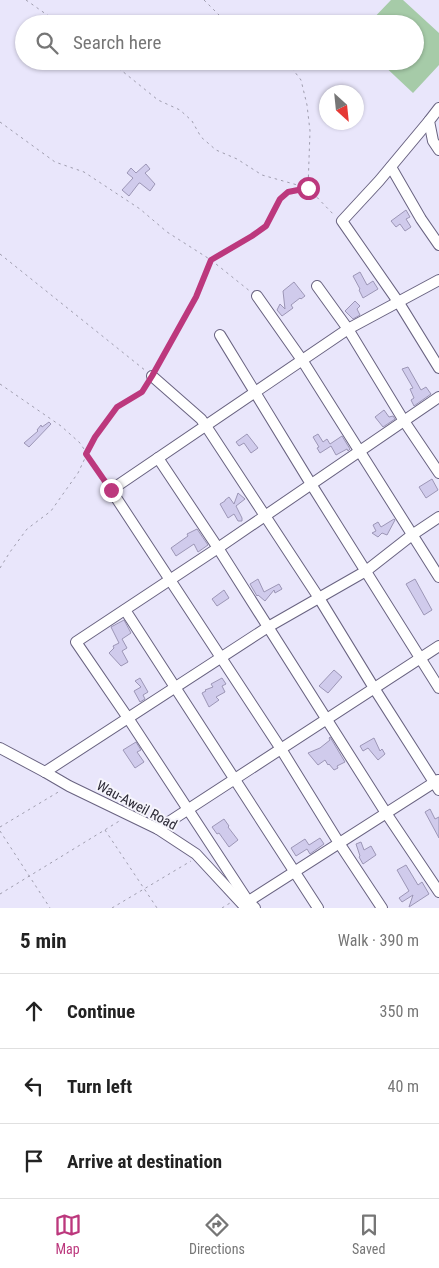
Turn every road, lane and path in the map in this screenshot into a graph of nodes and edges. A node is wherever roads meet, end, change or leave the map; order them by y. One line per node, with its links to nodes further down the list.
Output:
1 (26, 0): 3 (path)
2 (204, 0): 4 (path)
3 (47, 15)
4 (219, 15)
5 (121, 70): 12 (path)
6 (293, 70): 12 (path)
7 (439, 108): 8 (street)
8 (429, 121): 10 (street); 11 (street)
9 (0, 122): 16 (path)
10 (439, 150)
11 (391, 167): 13 (street); 14 (street)
12 (308, 188): 13 (path); 16 (path)
13 (342, 221): 20 (street)
14 (439, 245)
15 (0, 254): 25 (path)
16 (211, 260): 19 (path); 25 (path)
17 (439, 280): 20 (street)
18 (318, 286): 21 (street)
19 (256, 296): 23 (street)
20 (399, 303): 21 (street); 24 (street)
21 (348, 329): 23 (street); 29 (street)
22 (220, 335): 27 (street)
23 (302, 360): 27 (street); 31 (street)
24 (439, 368)
25 (152, 376): 30 (street); 32 (path)
26 (0, 384): 32 (path)
27 (255, 392): 30 (street); 35 (street)
28 (439, 397): 29 (street)
29 (404, 421): 31 (street); 34 (street)
30 (206, 426): 33 (street); 37 (street)
31 (359, 452): 35 (street); 39 (street)
32 (86, 454): 36 (path); 41 (path)
33 (158, 458): 36 (street); 40 (street)
34 (439, 473)
35 (311, 484): 37 (street); 42 (street)
36 (111, 490): 44 (street)
37 (266, 515): 40 (street); 45 (street)
38 (439, 517): 39 (street)
39 (412, 535): 42 (street); 43 (street)
40 (218, 548): 44 (street); 47 (street)
41 (0, 568)
42 (366, 571): 45 (street); 50 (street)
43 (439, 577)
44 (170, 579): 46 (street); 49 (street)
45 (319, 598): 47 (street); 52 (street)
46 (125, 610): 51 (street); 54 (street)
47 (268, 627): 49 (street); 55 (street)
48 (439, 646): 50 (street)
49 (222, 657): 51 (street); 57 (street)
50 (420, 658): 52 (street); 53 (street)
51 (175, 687): 54 (street); 59 (street)
52 (374, 688): 55 (street); 60 (street)
53 (439, 688)
54 (128, 718): 58 (street); 62 (street)
55 (327, 719): 57 (street); 63 (street)
56 (0, 748): 58 (street, Wau-Aweil Road)
57 (281, 749): 59 (street); 69 (street)
58 (46, 772): 61 (street, Wau-Aweil Road)
59 (234, 779): 62 (street); 71 (street)
60 (437, 784): 63 (street)
61 (69, 786): 64 (street, Wau-Aweil Road); 65 (path)
62 (188, 809): 66 (street); 76 (street)
63 (386, 813): 69 (street); 74 (street)
64 (130, 815): 66 (street, Wau-Aweil Road); 67 (path)
65 (0, 827)
66 (158, 829): 70 (street, Wau-Aweil Road)
67 (105, 830): 72 (path); 73 (path)
68 (0, 831): 72 (path)
69 (339, 843): 71 (street); 81 (street)
70 (198, 857): 73 (path); 76 (street, Wau-Aweil Road)
71 (294, 872): 76 (street); 80 (street)
72 (30, 876): 75 (path); 77 (path)
73 (144, 889): 78 (path); 79 (path)
74 (439, 892)
75 (0, 894)
76 (248, 905)
77 (50, 908)
78 (112, 908)
79 (157, 908)
80 (318, 908)
81 (382, 908)

